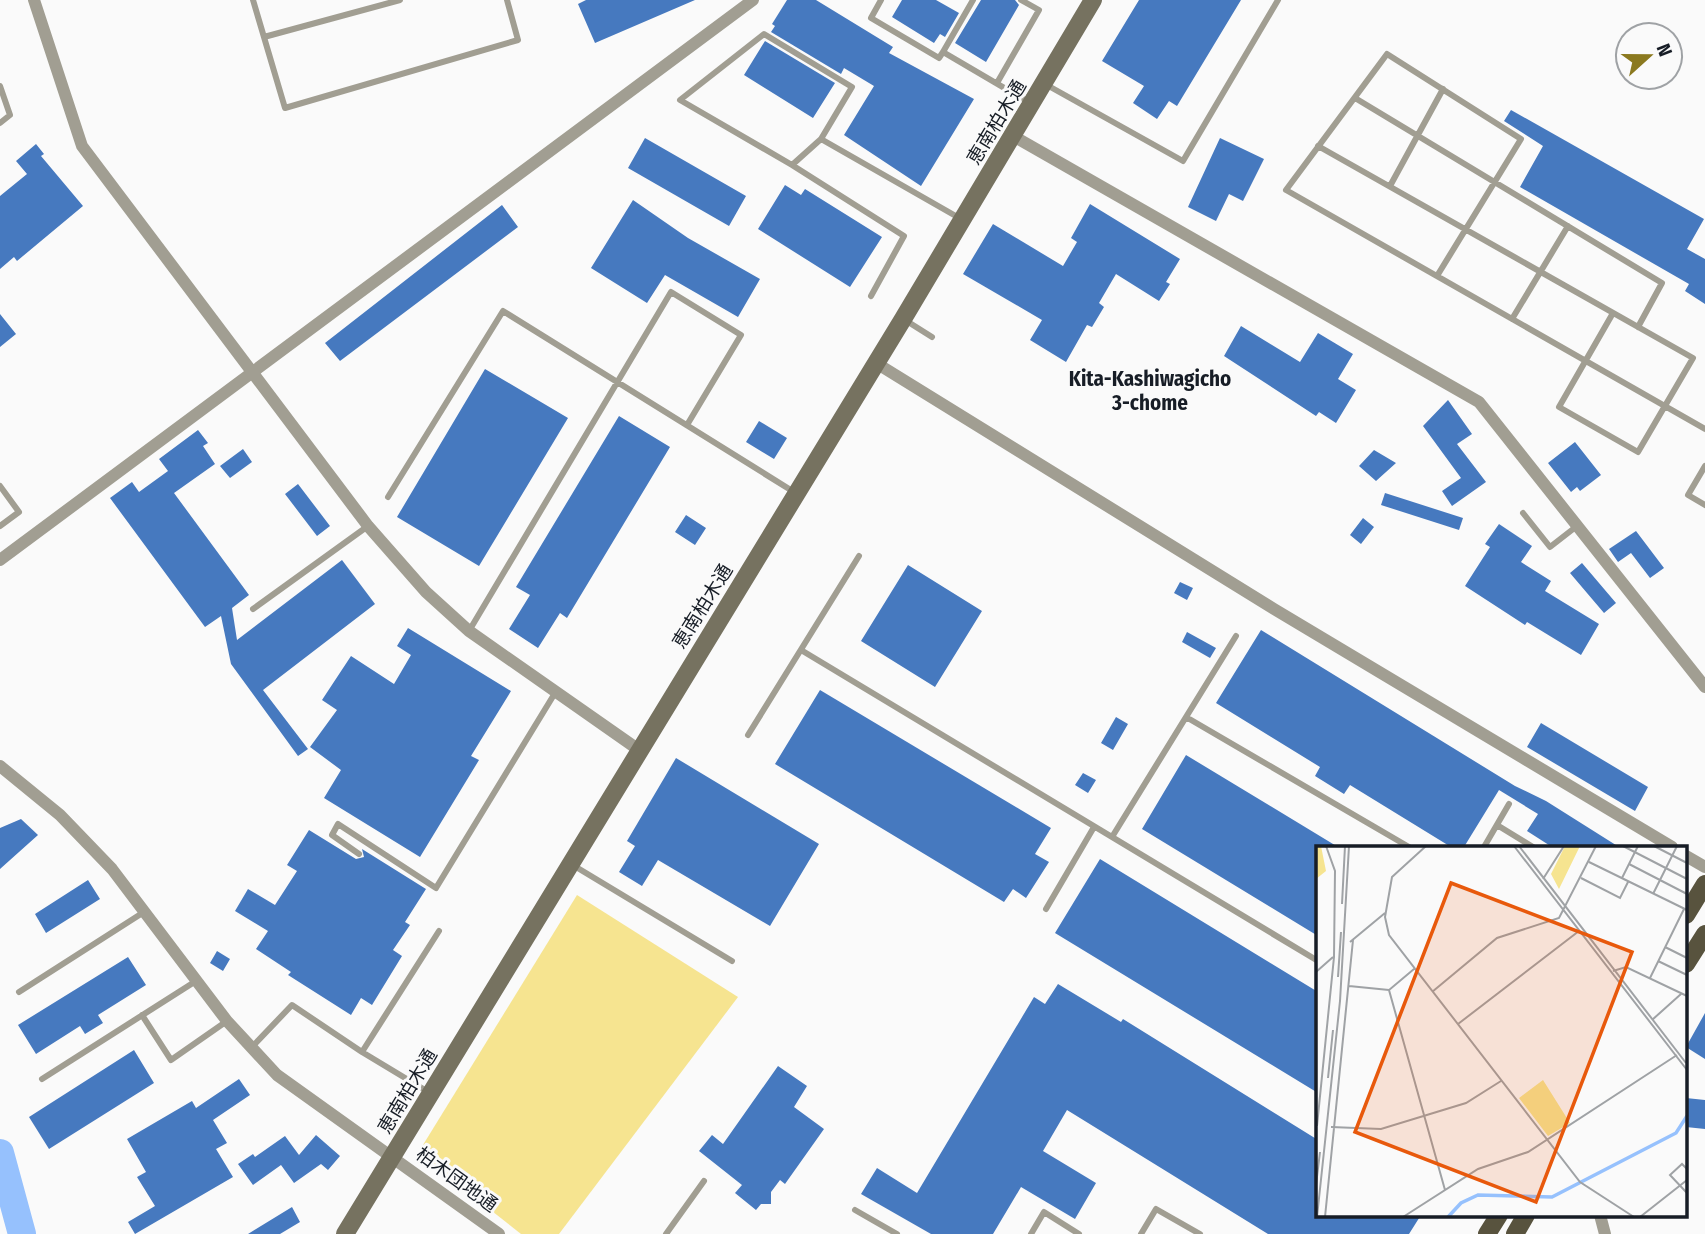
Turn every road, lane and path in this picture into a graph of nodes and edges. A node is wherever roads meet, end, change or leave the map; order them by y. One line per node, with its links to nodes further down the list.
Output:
1 (34, 0): 41 (street)
2 (253, 0): 12 (lane)
3 (400, 0): 12 (lane)
4 (507, 0): 12 (lane)
5 (753, 0): 41 (street)
6 (881, 0): 13 (lane)
7 (963, 0): 11 (lane)
8 (1021, 0): 14 (lane)
9 (1093, 0): 15 (street, 恵南柏木通)
10 (1278, 0): 15 (lane)
11 (972, 2): 13 (lane)
12 (264, 37)
13 (943, 52): 14 (lane)
14 (997, 83): 19 (lane)
15 (1044, 83): 19 (street, 恵南柏木通)
16 (0, 86): 20 (lane)
17 (1443, 89): 18 (lane); 22 (lane); 26 (lane)
18 (1355, 98): 22 (lane); 24 (lane)
19 (1032, 104): 21 (street, 恵南柏木通)
20 (0, 123)
21 (1013, 136): 28 (street, 恵南柏木通); 54 (street)
22 (1417, 136): 26 (lane); 27 (lane)
23 (821, 139): 25 (lane); 25 (lane); 28 (lane)
24 (1318, 146): 27 (lane); 32 (lane)
25 (792, 165): 33 (lane)
26 (1495, 183): 29 (lane); 30 (lane)
27 (1390, 186): 30 (lane)
28 (962, 220): 35 (street, 恵南柏木通)
29 (1568, 226): 31 (lane); 37 (lane)
30 (1467, 228): 31 (lane); 32 (lane)
31 (1541, 271): 34 (lane); 36 (lane)
32 (1437, 276): 36 (lane)
33 (870, 296)
34 (1613, 313): 37 (lane); 39 (lane)
35 (903, 319): 38 (lane); 40 (street, 恵南柏木通)
36 (1512, 319): 39 (lane)
37 (1638, 327): 43 (lane)
38 (932, 337)
39 (1586, 361): 43 (lane); 43 (lane)
40 (876, 363): 48 (street, 恵南柏木通); 74 (street)
41 (251, 373): 53 (street); 56 (street)
42 (618, 381): 44 (lane); 44 (lane); 49 (lane); 58 (lane)
43 (1664, 406): 45 (lane)
44 (687, 425): 48 (lane)
45 (1705, 429)
46 (1705, 466): 50 (lane)
47 (0, 486): 52 (lane)
48 (796, 493): 65 (street, 恵南柏木通)
49 (388, 497)
50 (1705, 505)
51 (1523, 513): 54 (lane)
52 (0, 526)
53 (368, 526): 57 (lane); 58 (street)
54 (1577, 526): 61 (street)
55 (859, 556): 60 (lane)
56 (0, 560)
57 (253, 609)
58 (469, 631): 62 (street)
59 (1236, 636): 63 (lane)
60 (801, 650): 64 (lane); 69 (lane)
61 (1705, 687)
62 (555, 693): 65 (street); 75 (lane)
63 (1186, 717): 70 (lane); 71 (lane)
64 (748, 736)
65 (639, 750): 77 (street, 恵南柏木通)
66 (0, 765): 81 (street, 柏木団地通)
67 (1509, 804): 68 (lane)
68 (1497, 825): 72 (lane); 73 (lane)
69 (1094, 827): 70 (lane); 80 (lane)
70 (1112, 837): 85 (lane)
71 (1407, 846)
72 (1486, 846)
73 (1531, 846)
74 (1670, 846)
75 (359, 854)
76 (1688, 857): 78 (street)
77 (570, 863): 86 (lane); 95 (street, 恵南柏木通)
78 (1705, 867)
79 (1705, 884): 82 (main road)
80 (1046, 909)
81 (144, 912): 88 (street, 柏木団地通); 89 (lane)
82 (1688, 912)
83 (439, 931): 93 (lane)
84 (1705, 934): 87 (main road)
85 (1316, 960)
86 (732, 961)
87 (1688, 961)
88 (196, 981): 90 (lane); 91 (street, 柏木団地通)
89 (19, 992)
90 (142, 1015): 91 (lane); 94 (lane)
91 (227, 1021): 92 (street, 柏木団地通)
92 (250, 1048): 93 (lane); 96 (street, 柏木団地通)
93 (362, 1052): 95 (lane)
94 (42, 1079)
95 (430, 1093): 96 (street, 恵南柏木通)
96 (392, 1155): 102 (street, 恵南柏木通); 103 (street, 柏木団地通)
97 (704, 1181): 104 (lane)
98 (855, 1210): 105 (lane)
99 (1498, 1216): 110 (main road)
100 (1526, 1216): 111 (main road)
101 (1601, 1216): 112 (street)
102 (345, 1234)
103 (499, 1234)
104 (666, 1234)
105 (897, 1234)
106 (1031, 1234): 107 (lane)
107 (1079, 1234)
108 (1141, 1234): 109 (lane)
109 (1200, 1234)
110 (1488, 1234)
111 (1515, 1234)
112 (1605, 1234)

